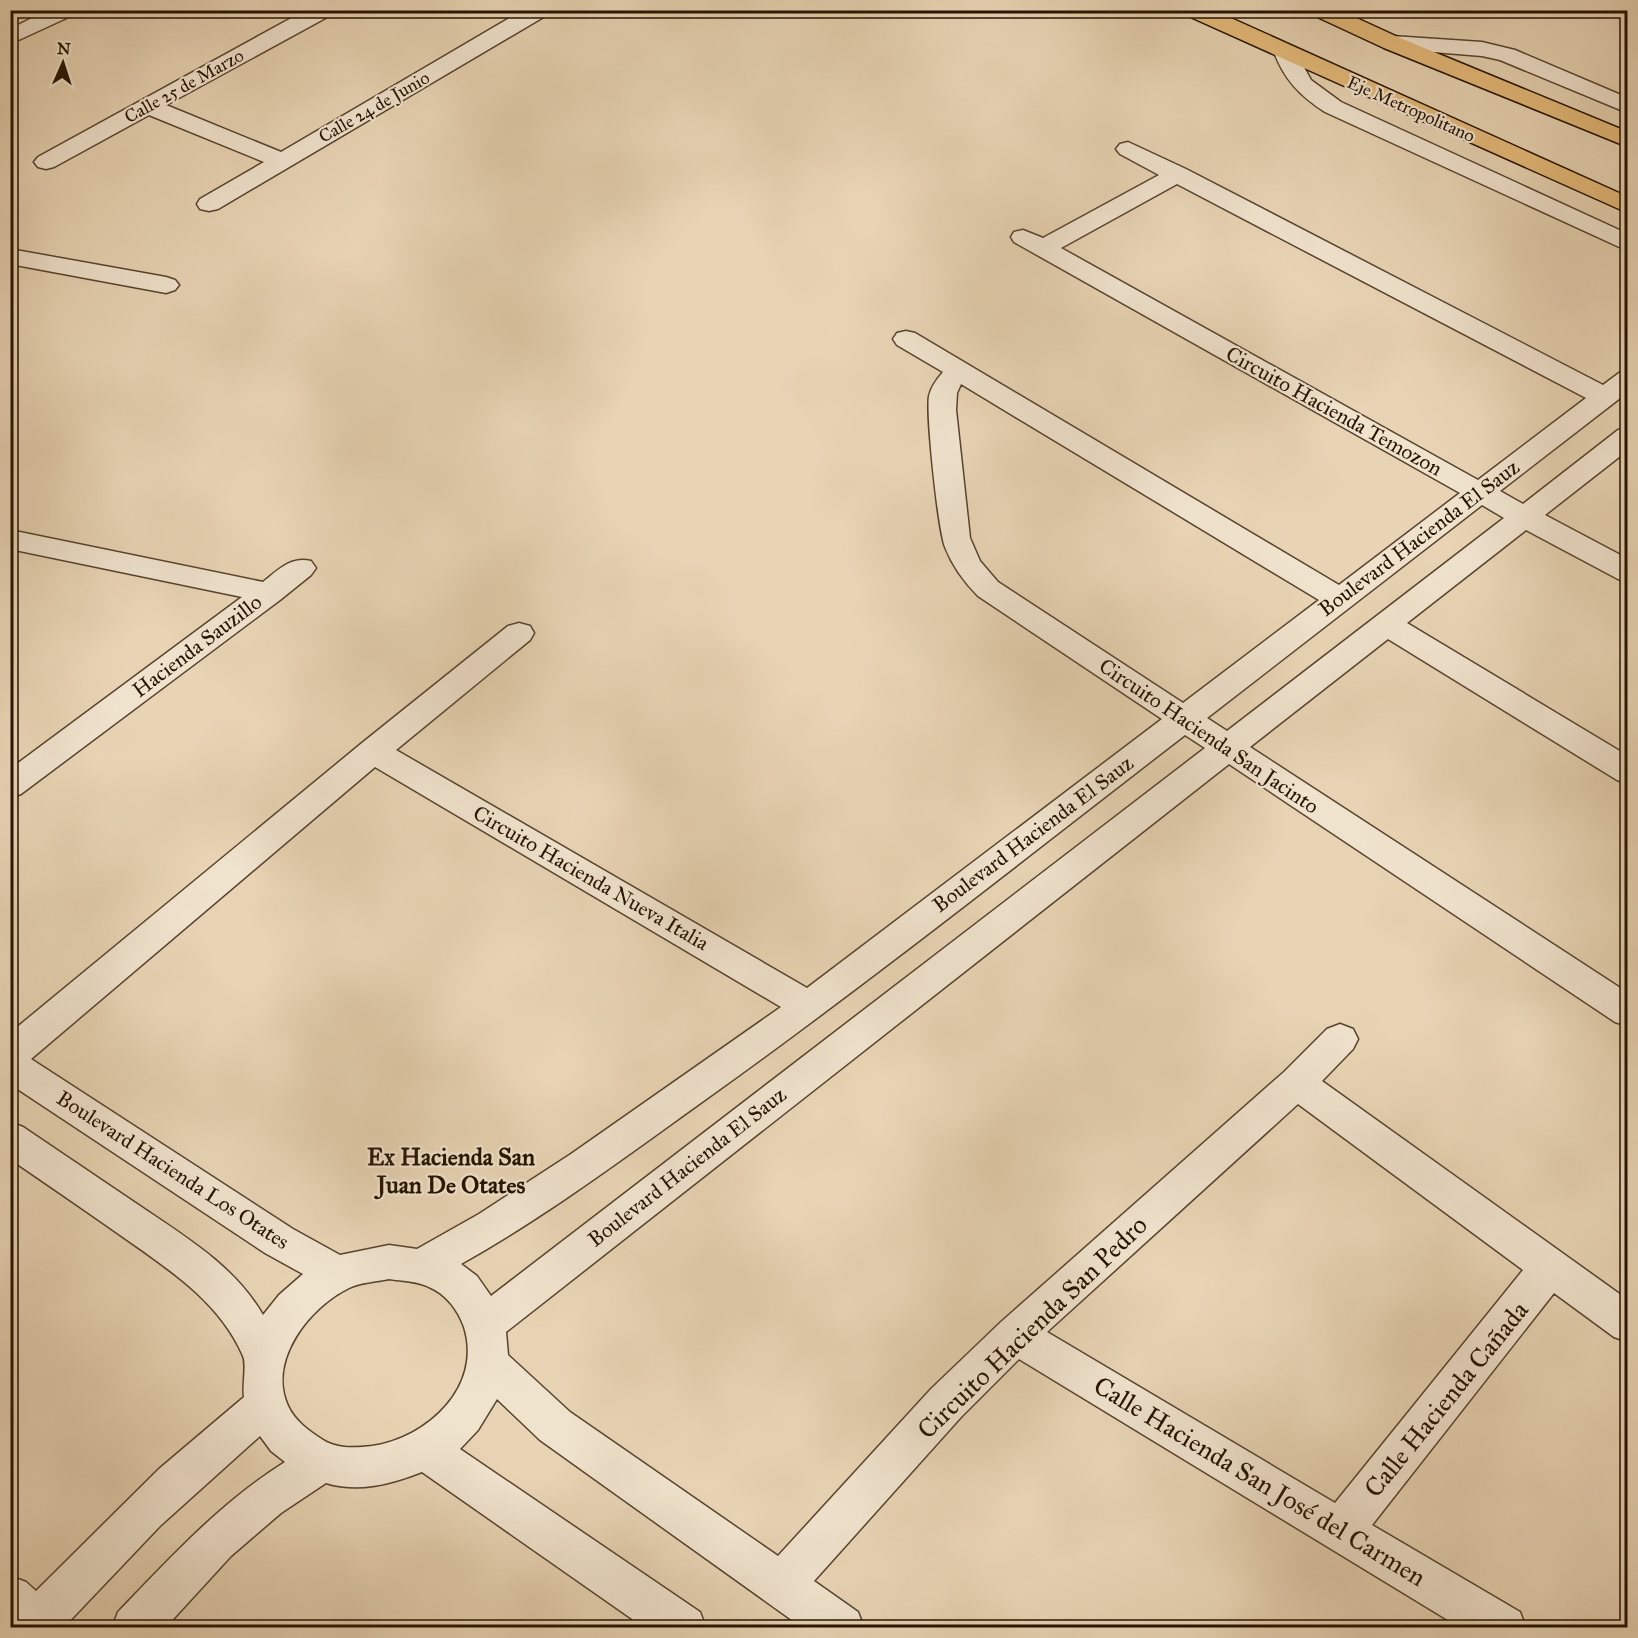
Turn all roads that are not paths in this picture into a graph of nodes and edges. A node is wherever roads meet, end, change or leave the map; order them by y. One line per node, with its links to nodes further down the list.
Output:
1 (65, 10): 6 (street)
2 (323, 10): 9 (street, Calle 25 de Marzo)
3 (539, 10): 13 (street, Calle 24 de Junio)
4 (1194, 10): 8 (main road, Eje Metropolitano)
5 (1321, 10): 7 (main road)
6 (10, 38)
7 (1392, 43): 10 (street); 11 (main road)
8 (1285, 52): 17 (main road, Eje Metropolitano); 18 (street)
9 (148, 106): 13 (street); 14 (street, Calle 25 de Marzo)
10 (1628, 106)
11 (1628, 140)
12 (1128, 149): 15 (street)
13 (282, 161): 16 (street, Calle 24 de Junio)
14 (46, 162)
15 (1178, 174): 23 (street); 25 (street, Circuito Hacienda Temozon)
16 (209, 204)
17 (1628, 206)
18 (1628, 244)
19 (10, 256): 20 (street)
20 (166, 285)
21 (906, 339): 22 (street)
22 (958, 371): 31 (street); 34 (street, Circuito Hacienda San Jacinto)
23 (1616, 388): 25 (street, Boulevard Hacienda El Sauz)
24 (1628, 436): 26 (street, Boulevard Hacienda El Sauz)
25 (1479, 492): 26 (street, Circuito Hacienda Temozon); 31 (street, Boulevard Hacienda El Sauz)
26 (1524, 516): 29 (street, Circuito Hacienda Temozon); 32 (street, Boulevard Hacienda El Sauz)
27 (10, 539): 30 (street, Hacienda Sauzillo)
28 (302, 568): 30 (street)
29 (1628, 572)
30 (269, 593): 38 (street, Hacienda Sauzillo)
31 (1339, 599): 34 (street, Boulevard Hacienda El Sauz)
32 (1386, 624): 35 (street, Boulevard Hacienda El Sauz); 37 (street)
33 (519, 633): 36 (street)
34 (1183, 719): 35 (street, Circuito Hacienda San Jacinto); 39 (street, Boulevard Hacienda El Sauz)
35 (1226, 748): 40 (street, Circuito Hacienda San Jacinto); 51 (street, Boulevard Hacienda El Sauz)
36 (373, 751): 39 (street, Circuito Hacienda Nueva Italia); 42 (street)
37 (1628, 772)
38 (17, 773)
39 (809, 1005): 46 (street, Boulevard Hacienda El Sauz)
40 (1628, 1012)
41 (1340, 1039): 44 (street, Circuito Hacienda San Pedro)
42 (10, 1055)
43 (10, 1064): 48 (street, Boulevard Hacienda Los Otates)
44 (1297, 1083): 47 (street); 50 (street, Circuito Hacienda San Pedro)
45 (10, 1138): 52 (street)
46 (422, 1266): 48 (street); 51 (street)
47 (1550, 1268): 49 (street); 56 (street, Calle Hacienda Cañada)
48 (338, 1274): 52 (street)
49 (1628, 1324)
50 (1015, 1335): 56 (street, Calle Hacienda San José del Carmen); 57 (street, Circuito Hacienda San Pedro)
51 (487, 1344): 54 (street); 57 (street)
52 (265, 1356): 53 (street)
53 (266, 1406): 55 (street); 58 (street)
54 (426, 1450): 55 (street); 60 (street)
55 (322, 1462): 59 (street)
56 (1341, 1530): 62 (street, Calle Hacienda San José del Carmen)
57 (781, 1585): 61 (street)
58 (27, 1616)
59 (134, 1628)
60 (684, 1628)
61 (842, 1628)
62 (1504, 1628)

